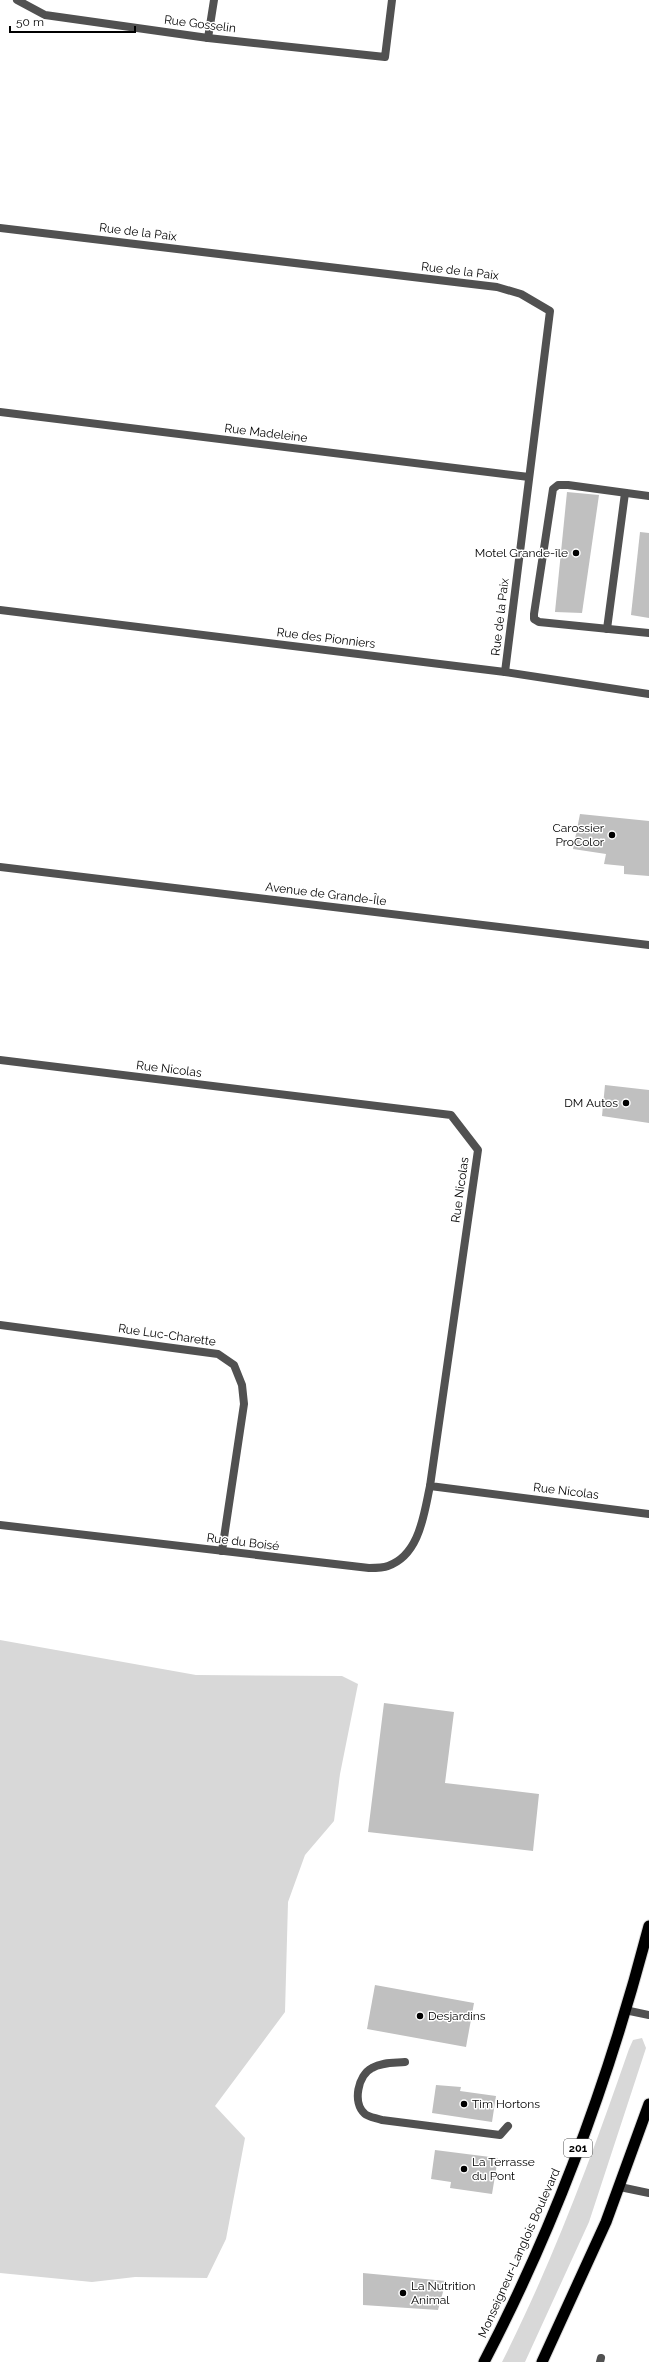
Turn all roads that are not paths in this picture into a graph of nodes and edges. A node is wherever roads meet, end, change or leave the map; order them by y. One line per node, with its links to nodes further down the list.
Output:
1 (17, 0): 4 (street, Rue Gosselin)
2 (214, 0): 4 (street)
3 (392, 0): 4 (street, Rue Gosselin)
4 (208, 38)
5 (0, 228): 7 (street, Rue de la Paix)
6 (0, 412): 7 (street, Rue Madeleine)
7 (529, 477): 13 (street, Rue de la Paix)
8 (625, 493): 9 (street); 11 (street); 11 (street)
9 (649, 496)
10 (0, 610): 13 (street, Rue des Pionniers)
11 (608, 629): 12 (street)
12 (649, 633)
13 (505, 672): 14 (street, Rue des Pionniers)
14 (649, 694)
15 (0, 867): 16 (street, Avenue de Grande-Île)
16 (649, 945)
17 (0, 1060): 19 (street, Rue Nicolas)
18 (0, 1325): 22 (street, Rue Luc-Charette)
19 (430, 1486): 20 (street, Rue Nicolas); 22 (street, Rue du Boisé)
20 (649, 1514)
21 (0, 1525): 22 (street, Rue du Boisé)
22 (222, 1551)
23 (649, 1926): 24 (highway, Monseigneur-Langlois Boulevard / 201)
24 (626, 2010): 25 (street); 31 (highway, Monseigneur-Langlois Boulevard / 201)
25 (649, 2015)
26 (405, 2062): 28 (street)
27 (649, 2104): 29 (highway)
28 (508, 2126)
29 (620, 2187): 30 (street); 32 (highway)
30 (649, 2193)
31 (484, 2362)
32 (542, 2362)

